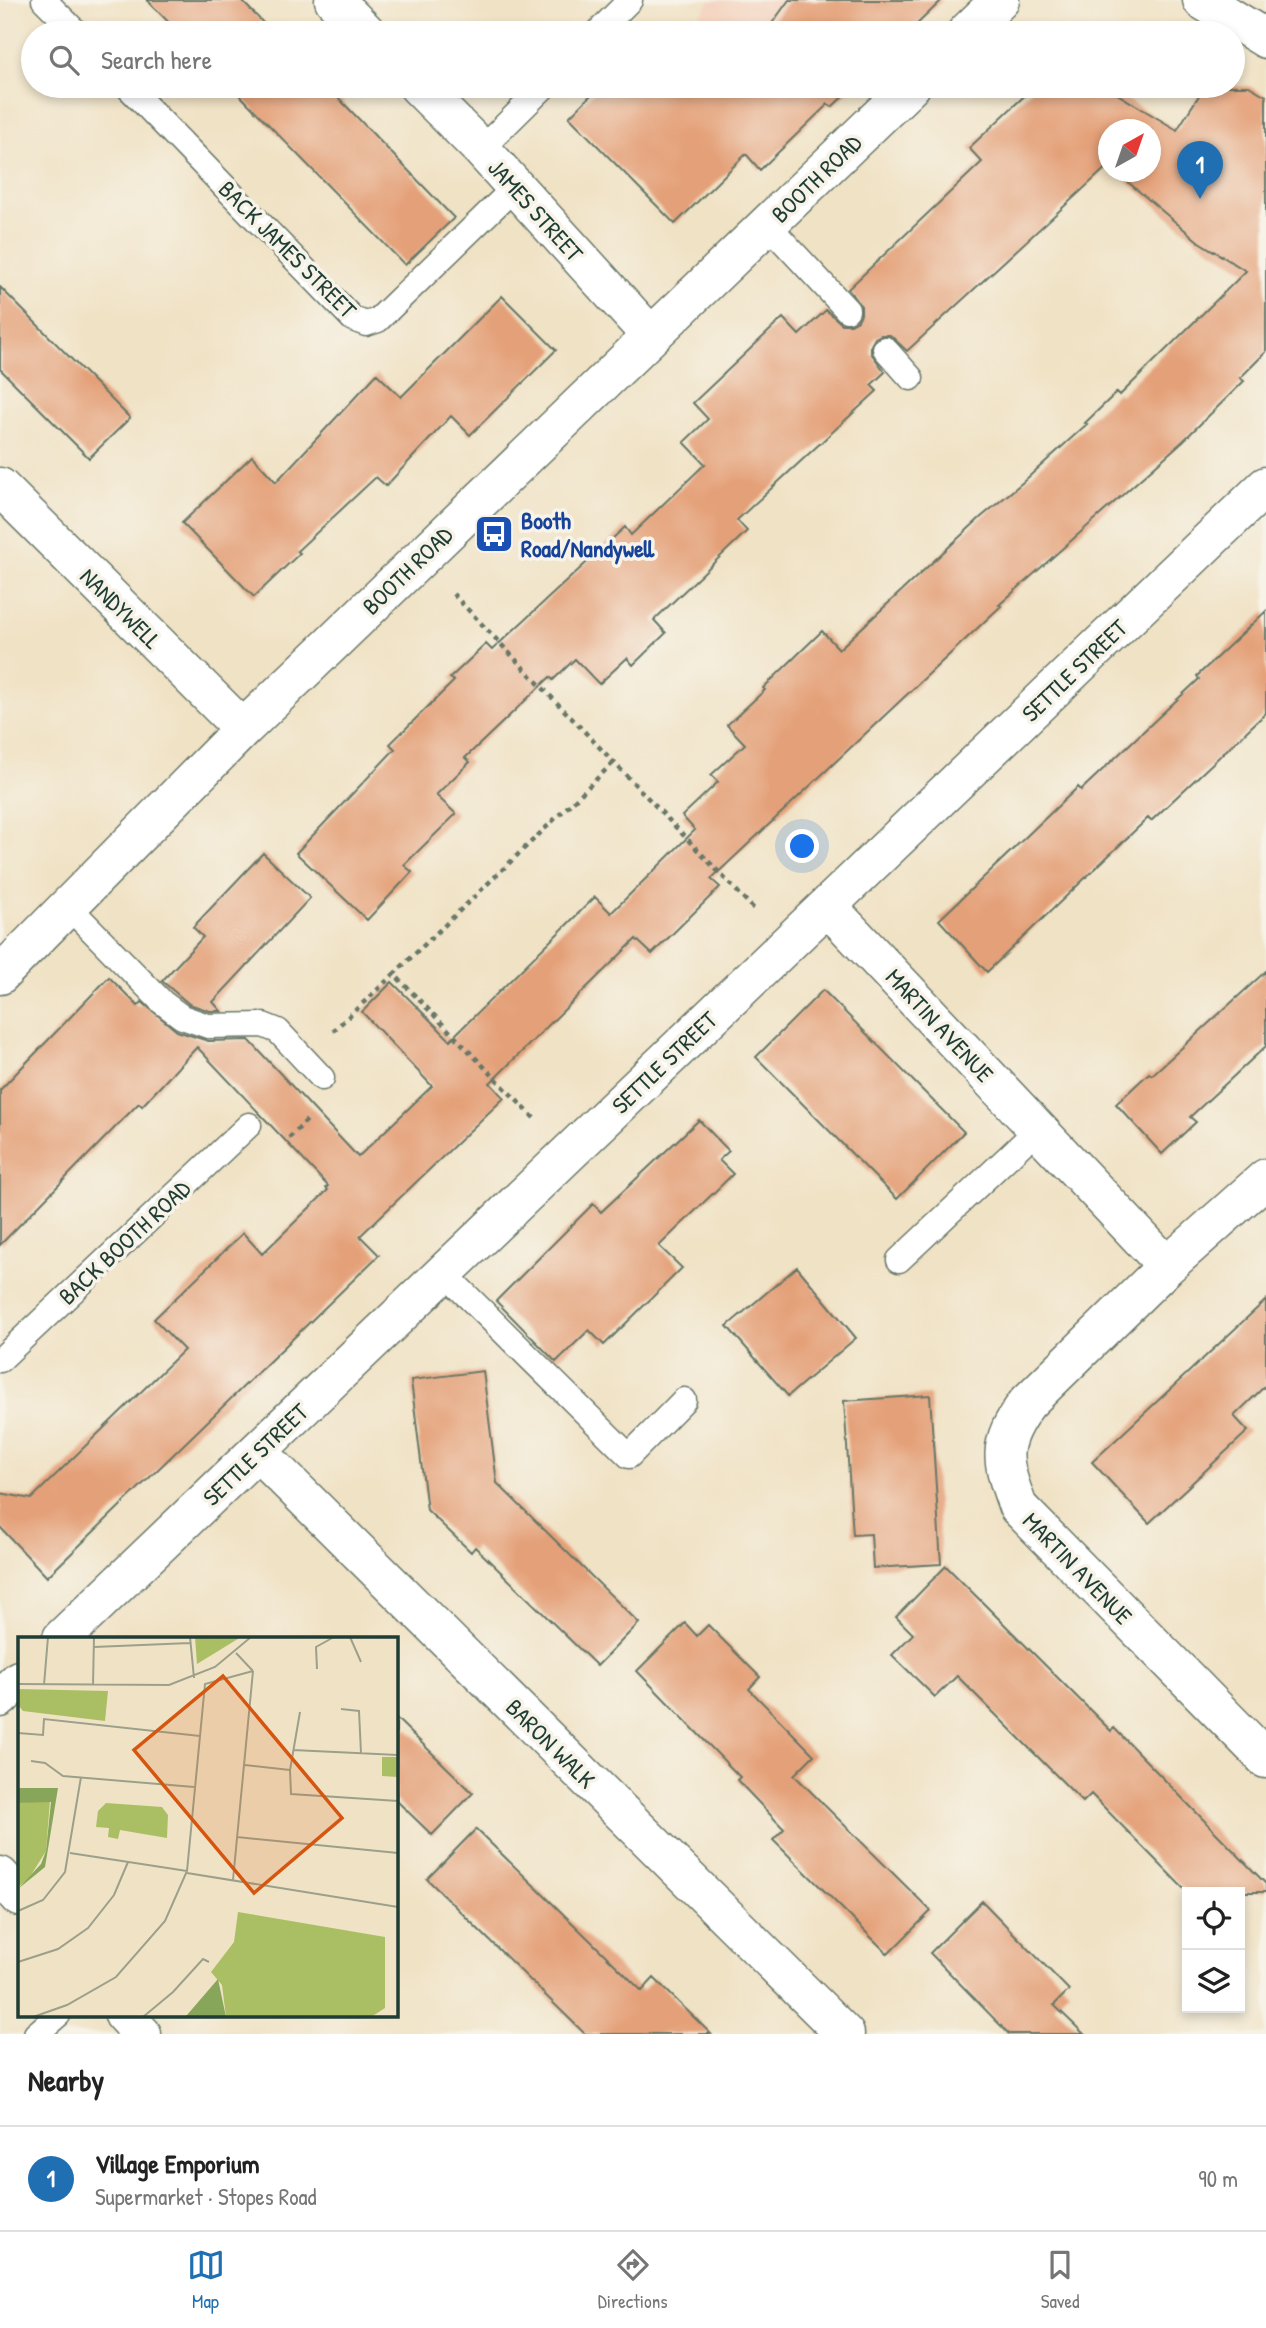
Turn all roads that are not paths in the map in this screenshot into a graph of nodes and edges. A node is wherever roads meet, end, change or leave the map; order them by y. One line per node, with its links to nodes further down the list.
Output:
1 (44, 0): 6 (lane)
2 (334, 0): 7 (street)
3 (630, 0): 8 (lane)
4 (1000, 0): 9 (street)
5 (1202, 0): 10 (street)
6 (65, 21)
7 (355, 21)
8 (609, 21)
9 (978, 21)
10 (1236, 21)
11 (1245, 26): 12 (street)
12 (1266, 39)
13 (139, 98): 18 (lane, BACK JAMES STREET)
14 (430, 98): 17 (street, JAMES STREET)
15 (533, 98): 17 (lane)
16 (898, 98): 19 (street, BOOTH ROAD)
17 (481, 149): 18 (street, JAMES STREET)
18 (515, 187): 21 (street, JAMES STREET)
19 (767, 224): 20 (lane); 21 (street, BOOTH ROAD)
20 (847, 310)
21 (651, 336): 26 (street, BOOTH ROAD)
22 (885, 349): 23 (lane)
23 (911, 379)
24 (1266, 486): 28 (street, SETTLE STREET)
25 (0, 487): 26 (street, NANDYWELL)
26 (243, 729): 27 (street, BOOTH ROAD)
27 (68, 906): 29 (street, BOOTH ROAD); 30 (lane)
28 (827, 906): 32 (street, MARTIN AVENUE); 36 (street, SETTLE STREET)
29 (0, 975)
30 (323, 1078)
31 (249, 1125): 37 (lane, BACK BOOTH ROAD)
32 (1038, 1129): 34 (lane); 35 (street, MARTIN AVENUE)
33 (1266, 1178): 35 (street, MARTIN AVENUE)
34 (899, 1260)
35 (1167, 1266): 43 (street, MARTIN AVENUE)
36 (444, 1273): 38 (lane); 39 (street, SETTLE STREET)
37 (0, 1360)
38 (684, 1400)
39 (258, 1451): 40 (street, SETTLE STREET); 50 (street, BARON WALK)
40 (64, 1637)
41 (18, 1680): 42 (street)
42 (0, 1698)
43 (1266, 1759)
44 (0, 1876): 45 (street)
45 (18, 1896)
46 (57, 2016): 48 (lane)
47 (125, 2016): 49 (street)
48 (36, 2034)
49 (142, 2034)
50 (845, 2034)

